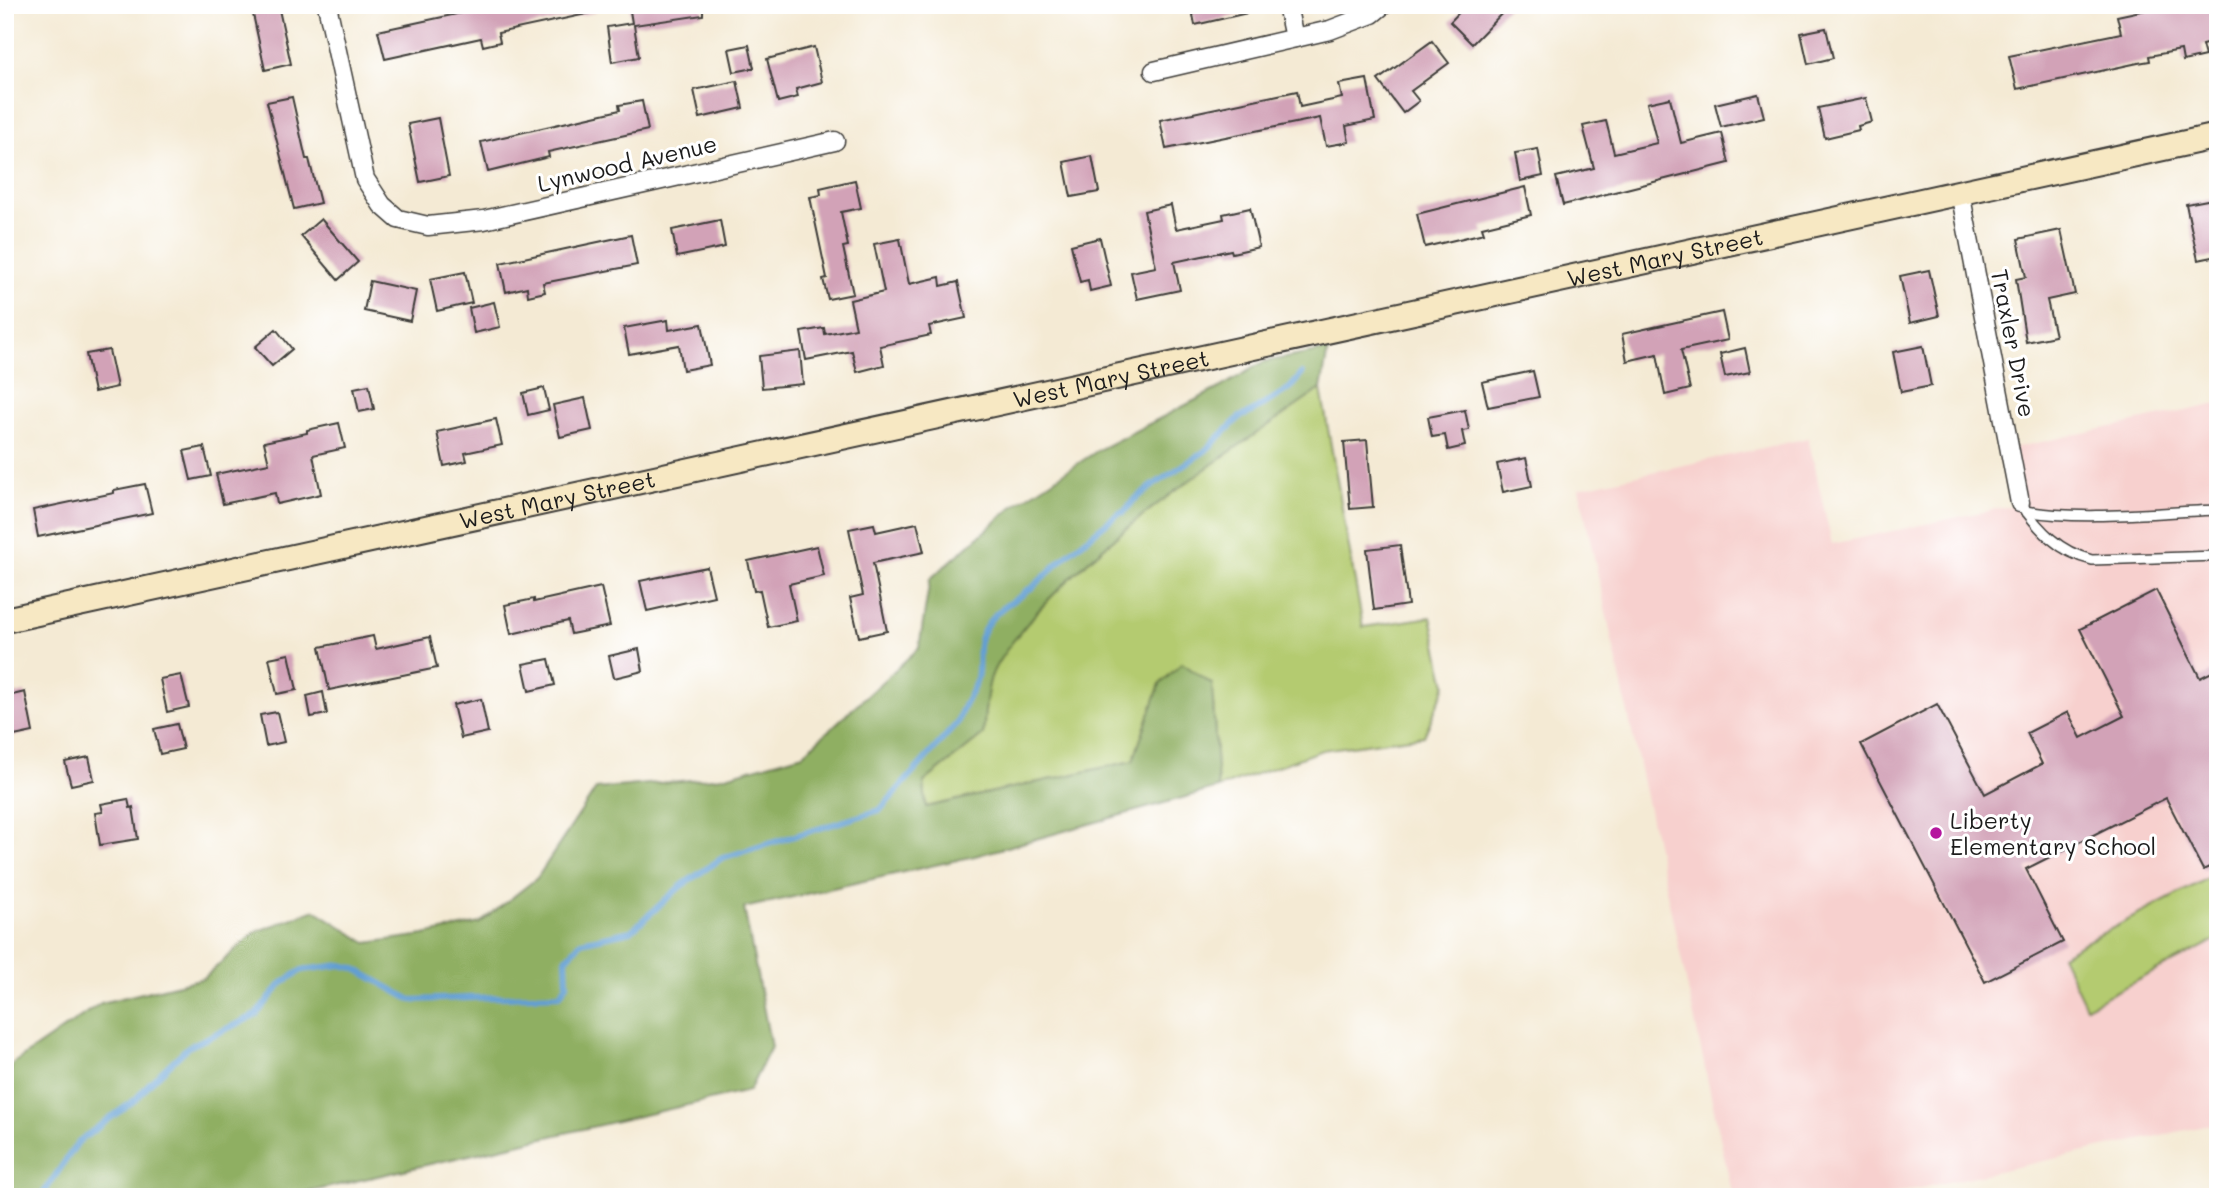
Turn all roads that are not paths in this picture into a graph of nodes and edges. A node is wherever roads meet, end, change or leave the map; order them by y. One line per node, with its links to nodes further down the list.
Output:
1 (327, 5): 7 (street, Lynwood Avenue)
2 (1287, 5): 4 (street)
3 (1384, 5): 4 (street)
4 (1294, 38): 5 (street)
5 (1154, 71)
6 (2218, 136): 8 (main road, West Mary Street)
7 (835, 141)
8 (1960, 192): 9 (street, Traxler Drive); 12 (main road, West Mary Street)
9 (2023, 507): 10 (lane); 11 (lane)
10 (2218, 510)
11 (2218, 556)
12 (5, 620)

